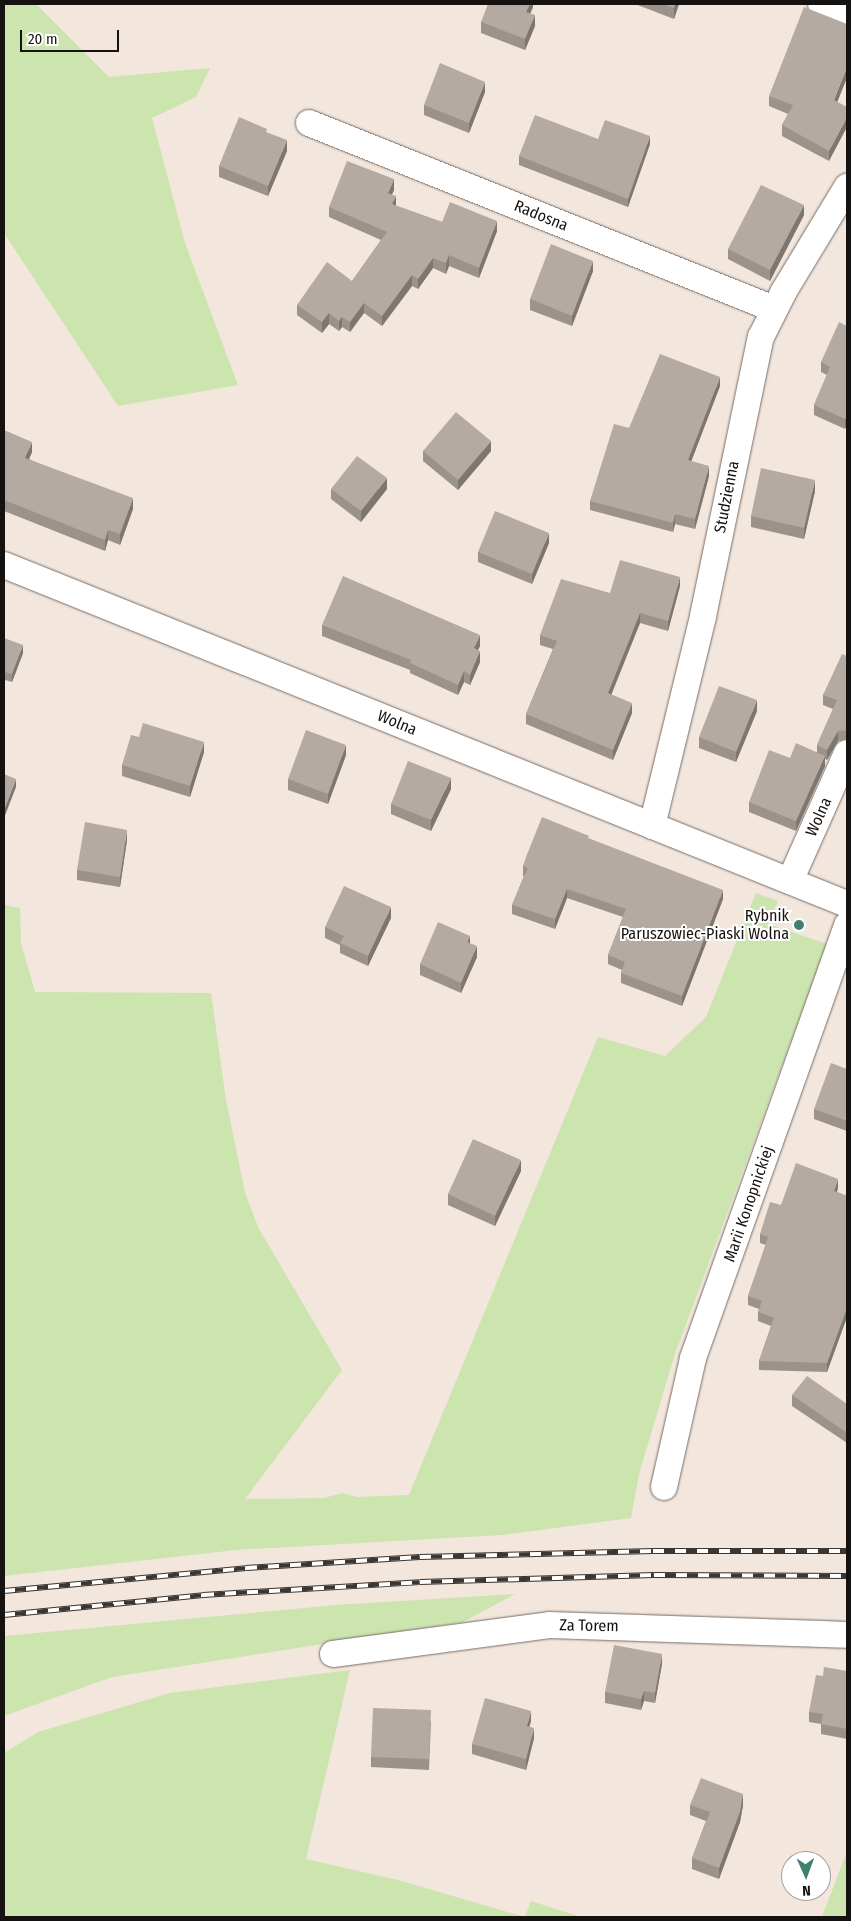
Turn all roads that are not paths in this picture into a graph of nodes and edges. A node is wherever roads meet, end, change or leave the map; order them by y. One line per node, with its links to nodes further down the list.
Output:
1 (821, 4): 2 (street)
2 (847, 14)
3 (309, 123): 5 (street, Radosna)
4 (847, 187): 5 (street, Studzienna)
5 (774, 309): 8 (street, Studzienna)
6 (4, 566): 8 (street, Wolna)
7 (847, 753): 9 (street, Wolna)
8 (652, 826): 9 (street, Wolna)
9 (790, 881): 10 (street, Wolna)
10 (847, 904)
11 (847, 925): 12 (street, Marii Konopnickiej)
12 (664, 1487)
13 (847, 1635): 14 (street, Za Torem)
14 (333, 1654)

